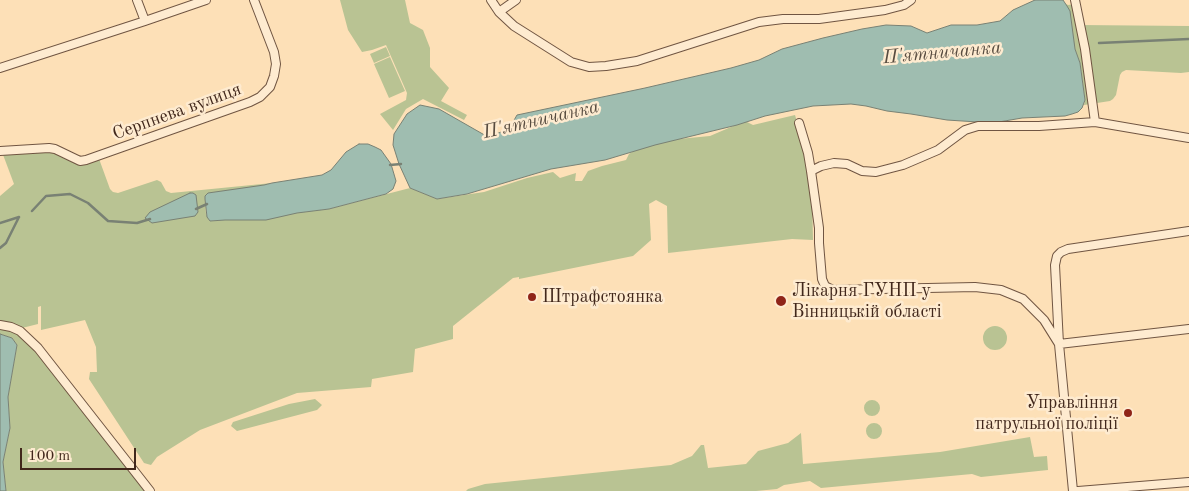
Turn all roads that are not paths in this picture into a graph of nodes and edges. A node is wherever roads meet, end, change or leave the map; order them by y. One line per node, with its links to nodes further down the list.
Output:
1 (137, 0): 9 (street)
2 (206, 0): 9 (street)
3 (254, 0): 14 (street, Серпнева вулиця)
4 (491, 0): 8 (street)
5 (516, 0): 8 (street)
6 (911, 0): 8 (street)
7 (1075, 0): 12 (street)
8 (499, 12)
9 (145, 21): 10 (street)
10 (0, 68)
11 (799, 122): 15 (street)
12 (1095, 122): 13 (street); 15 (street)
13 (1189, 138)
14 (0, 150)
15 (812, 171): 19 (street)
16 (1189, 232): 19 (street)
17 (0, 325): 21 (street)
18 (1189, 329): 19 (street)
19 (1059, 344): 22 (street)
20 (1189, 482): 23 (street)
21 (150, 491)
22 (1074, 491)
23 (1078, 491)

